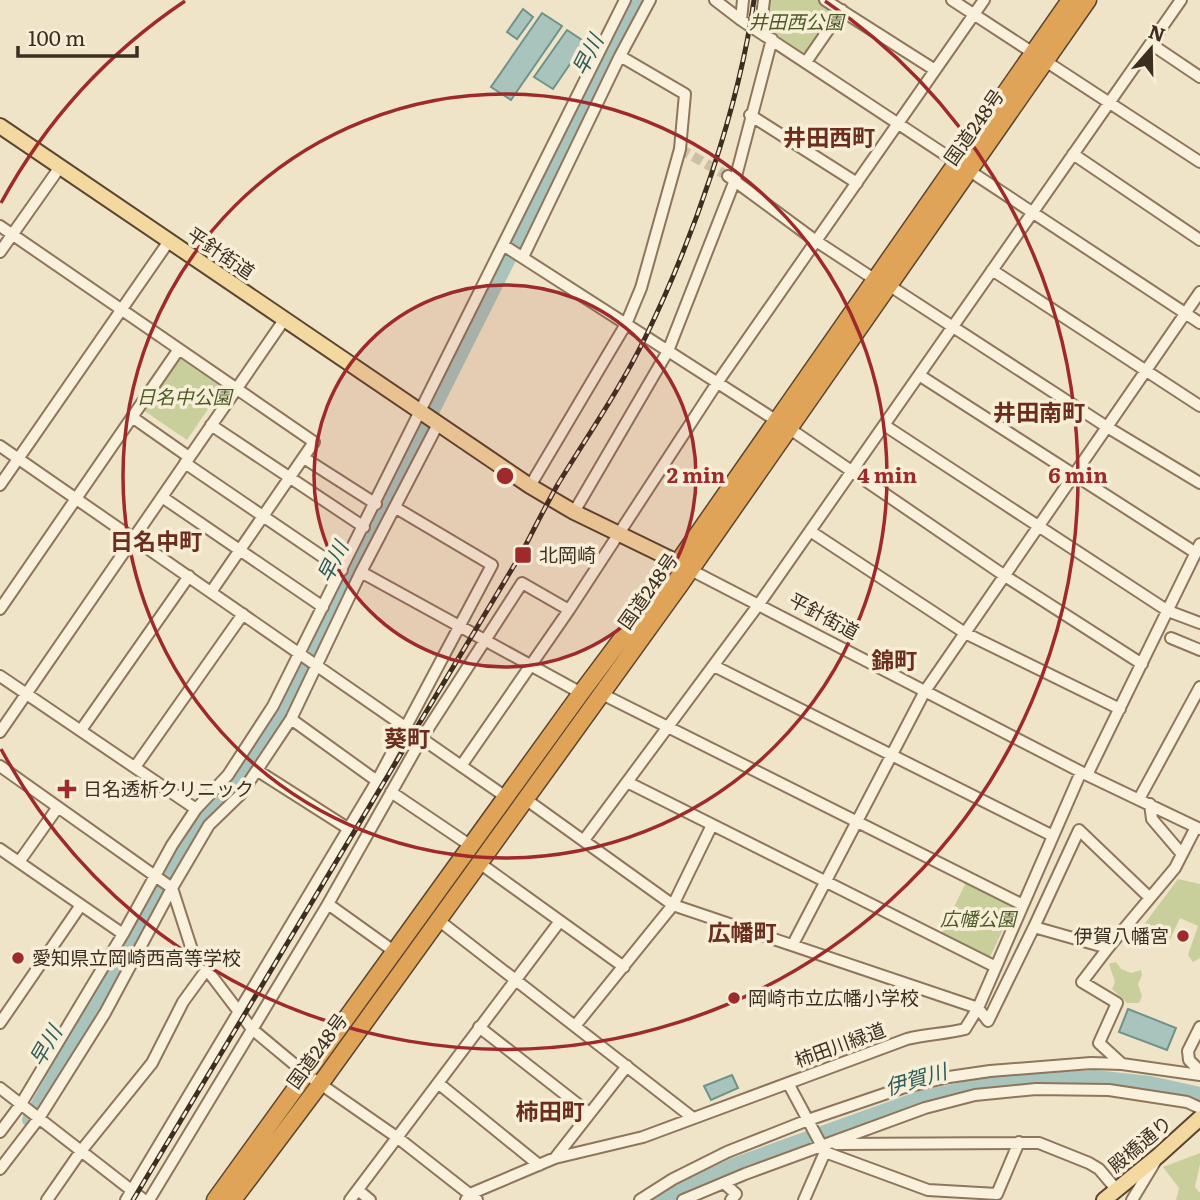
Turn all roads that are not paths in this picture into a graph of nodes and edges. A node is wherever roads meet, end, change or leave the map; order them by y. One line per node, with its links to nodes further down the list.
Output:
1 (625, 0): 39 (street)
2 (650, 0): 18 (street)
3 (715, 0): 14 (street)
4 (743, 0): 14 (street)
5 (764, 0): 15 (street)
6 (825, 0): 12 (street)
7 (952, 0): 13 (street)
8 (984, 0): 13 (street)
9 (1070, 0): 19 (highway, 国道248号)
10 (1088, 0): 19 (highway, 国道248号)
11 (1181, 0): 17 (street)
12 (842, 10): 20 (street); 21 (street)
13 (974, 14): 19 (street); 21 (street)
14 (741, 20): 15 (street)
15 (760, 32): 16 (street)
16 (772, 39): 20 (street); 24 (street)
17 (1151, 44): 22 (street); 23 (street)
18 (620, 56): 41 (street); 50 (street)
19 (1039, 57): 23 (street); 30 (highway, 国道248号)
20 (806, 62): 25 (street)
21 (935, 70): 25 (street)
22 (1200, 77)
23 (1110, 103): 27 (street); 28 (street)
24 (750, 116): 31 (street); 32 (street)
25 (898, 123): 30 (street); 32 (street)
26 (0, 126): 29 (main road, 平針街道)
27 (1073, 155): 33 (street); 36 (street)
28 (1200, 162)
29 (60, 167): 35 (street); 37 (main road, 平針街道)
30 (964, 167): 33 (street); 43 (highway, 国道248号); 44 (highway, 国道248号)
31 (732, 178): 38 (street); 53 (street)
32 (857, 183): 38 (street)
33 (1033, 212): 42 (street); 47 (street)
34 (0, 226): 35 (street)
35 (12, 235): 40 (street); 46 (street)
36 (1200, 240)
37 (169, 241): 46 (street); 48 (main road, 平針街道)
38 (816, 241): 43 (street); 56 (street)
39 (503, 244): 41 (street); 59 (street)
40 (0, 252)
41 (523, 257): 50 (street)
42 (992, 270): 51 (street); 54 (street)
43 (874, 279): 63 (highway, 国道248号)
44 (890, 286): 51 (street); 63 (highway, 国道248号)
45 (1200, 292): 47 (street)
46 (122, 310): 52 (street); 67 (street)
47 (1185, 314): 49 (street); 54 (street)
48 (284, 320): 57 (street); 59 (main road, 平針街道)
49 (1200, 323)
50 (626, 324): 53 (street); 75 (street)
51 (953, 326): 55 (street); 65 (street)
52 (179, 349): 57 (street); 60 (street)
53 (668, 351): 56 (street); 80 (street)
54 (1146, 370): 58 (street); 65 (street)
55 (919, 375): 64 (street); 71 (street)
56 (718, 383): 63 (street); 85 (street)
57 (236, 388): 62 (street); 68 (street)
58 (1200, 405)
59 (419, 412): 61 (main road, 平針街道); 78 (street)
60 (132, 417): 69 (street); 77 (street)
61 (438, 424): 75 (main road, 平針街道); 79 (street)
62 (211, 425): 69 (street); 72 (street)
63 (783, 425): 70 (street); 89 (highway, 国道248号)
64 (884, 425): 70 (street); 83 (street)
65 (1107, 427): 71 (street); 73 (street)
66 (0, 446): 67 (street)
67 (18, 458): 74 (street); 77 (street)
68 (303, 458): 72 (street); 78 (street)
69 (187, 460): 76 (street); 81 (street)
70 (852, 471): 84 (street); 93 (street)
71 (1074, 475): 83 (street); 87 (street)
72 (290, 478): 81 (street); 82 (street)
73 (1200, 483)
74 (0, 485)
75 (530, 486): 80 (main road, 平針街道)
76 (162, 497): 86 (street); 88 (street)
77 (77, 499): 86 (street); 97 (street)
78 (376, 504): 82 (street)
79 (396, 508): 91 (street); 102 (street)
80 (574, 512): 85 (main road, 平針街道)
81 (263, 516): 88 (street); 90 (street)
82 (363, 527): 90 (street)
83 (1038, 527): 93 (street); 99 (street)
84 (810, 531): 95 (street); 103 (street)
85 (618, 534): 89 (main road, 平針街道); 98 (street)
86 (134, 538): 92 (street); 117 (street)
87 (1198, 549): 99 (street)
88 (240, 550): 94 (street); 96 (street)
89 (683, 566): 95 (street, 平針街道); 115 (highway, 国道248号); 116 (highway, 国道248号)
90 (342, 570): 96 (street)
91 (362, 572): 102 (street); 109 (street)
92 (189, 576): 94 (street); 122 (street)
93 (1005, 576): 103 (street); 108 (street)
94 (211, 592): 100 (street)
95 (759, 604): 111 (street); 114 (street, 平針街道)
96 (323, 607): 107 (street)
97 (0, 609)
98 (569, 610): 105 (street); 110 (street)
99 (1168, 611): 101 (street); 108 (street, 柿田川緑道)
100 (243, 614): 107 (street); 128 (street)
101 (1200, 623)
102 (460, 626): 105 (street); 120 (street)
103 (965, 633): 114 (street); 118 (street)
104 (1171, 638): 106 (street)
105 (486, 641): 110 (street); 124 (street)
106 (1200, 650)
107 (299, 653): 109 (street); 139 (street)
108 (1142, 664): 118 (street, 柿田川緑道)
109 (317, 665): 119 (street); 120 (street)
110 (531, 665): 115 (street); 126 (street)
111 (714, 666): 121 (street); 125 (street)
112 (0, 676): 117 (street)
113 (1200, 687): 136 (street)
114 (925, 691): 125 (street); 130 (street, 平針街道)
115 (582, 692): 134 (highway, 国道248号)
116 (600, 693): 121 (street); 135 (highway, 国道248号)
117 (26, 694): 122 (street); 123 (street)
118 (1120, 709): 130 (street, 柿田川緑道)
119 (291, 719): 129 (street); 131 (street)
120 (407, 728): 124 (street); 131 (street)
121 (668, 729): 132 (street); 140 (street)
122 (81, 730): 128 (street)
123 (0, 732)
124 (422, 738): 126 (street); 133 (street)
125 (892, 755): 140 (street); 144 (street)
126 (461, 765): 134 (street)
127 (0, 766): 138 (street)
128 (135, 767): 139 (street)
129 (258, 771): 143 (street); 153 (street)
130 (1084, 773): 136 (street, 平針街道); 144 (street, 柿田川緑道)
131 (377, 781): 143 (street)
132 (628, 782): 141 (street); 145 (street)
133 (391, 792): 146 (street); 155 (street)
134 (506, 797): 146 (highway, 国道248号)
135 (524, 798): 145 (street); 150 (highway, 国道248号)
136 (1139, 799): 137 (street, 平針街道)
137 (1150, 804): 142 (street, 平針街道); 148 (street)
138 (58, 807): 149 (street); 151 (street)
139 (196, 809): 151 (street)
140 (857, 822): 152 (street); 158 (street)
141 (712, 825): 152 (street); 157 (street)
142 (1198, 828): 148 (street)
143 (349, 829): 171 (street)
144 (1053, 836): 158 (street, 柿田川緑道)
145 (584, 840): 157 (street)
146 (471, 846): 165 (highway, 国道248号)
147 (0, 849): 149 (street)
148 (1181, 853): 154 (street)
149 (19, 862): 156 (street)
150 (478, 862): 159 (highway, 国道248号); 160 (street)
151 (155, 876): 153 (street); 162 (street)
152 (826, 882): 163 (street); 167 (street)
153 (172, 888): 168 (street); 187 (street)
154 (1150, 898): 161 (street); 164 (street)
155 (328, 904): 165 (street); 176 (street)
156 (81, 905): 162 (street); 172 (street)
157 (673, 905): 163 (street); 166 (street)
158 (1023, 905): 167 (street, 柿田川緑道)
159 (437, 919): 169 (street); 180 (highway, 国道248号)
160 (560, 921): 166 (street); 169 (street)
161 (1034, 927): 164 (street); 170 (street)
162 (123, 934): 184 (street)
163 (793, 944): 170 (street)
164 (1108, 948): 177 (street)
165 (395, 952): 180 (highway, 国道248号)
166 (624, 967): 173 (street)
167 (996, 967): 170 (street, 柿田川緑道)
168 (207, 969): 171 (street); 195 (street)
169 (516, 979): 173 (street); 174 (street)
170 (978, 1008): 182 (street, 柿田川緑道)
171 (240, 1012): 176 (street); 203 (street)
172 (0, 1023)
173 (575, 1026): 178 (street)
174 (479, 1027): 181 (street); 186 (street)
175 (1200, 1027): 179 (street)
176 (252, 1029): 180 (street); 206 (street)
177 (1122, 1064): 179 (street); 190 (street)
178 (627, 1066): 186 (street); 188 (street)
179 (1200, 1073)
180 (314, 1079): 192 (street); 207 (highway, 国道248号); 208 (highway, 国道248号)
181 (438, 1083): 192 (street); 198 (street)
182 (788, 1083): 188 (street, 柿田川緑道); 190 (street)
183 (0, 1088): 184 (street)
184 (21, 1104): 187 (street); 191 (street)
185 (1200, 1108): 194 (street)
186 (589, 1113): 197 (street)
187 (39, 1118): 195 (street); 199 (street)
188 (692, 1118): 197 (street, 柿田川緑道)
189 (1200, 1118): 196 (main road, 殿橋通り)
190 (808, 1120): 194 (street); 211 (street)
191 (0, 1132)
192 (398, 1138): 202 (street); 204 (street)
193 (1019, 1142): 194 (street); 194 (street); 201 (street)
194 (824, 1147): 200 (street); 214 (street)
195 (81, 1151): 203 (street); 205 (street)
196 (1158, 1156): 201 (main road, 殿橋通り); 216 (street)
197 (555, 1158): 198 (street, 柿田川緑道)
198 (539, 1165): 204 (street, 柿田川緑道)
199 (0, 1169)
200 (724, 1183): 212 (street); 213 (street)
201 (1116, 1189): 215 (main road, 殿橋通り)
202 (358, 1191): 209 (street); 210 (street)
203 (129, 1195): 206 (street)
204 (471, 1198)
205 (47, 1200)
206 (146, 1200)
207 (215, 1200)
208 (233, 1200)
209 (350, 1200)
210 (370, 1200)
211 (640, 1200)
212 (683, 1200)
213 (731, 1200)
214 (804, 1200)
215 (1104, 1200)
216 (1132, 1200)

